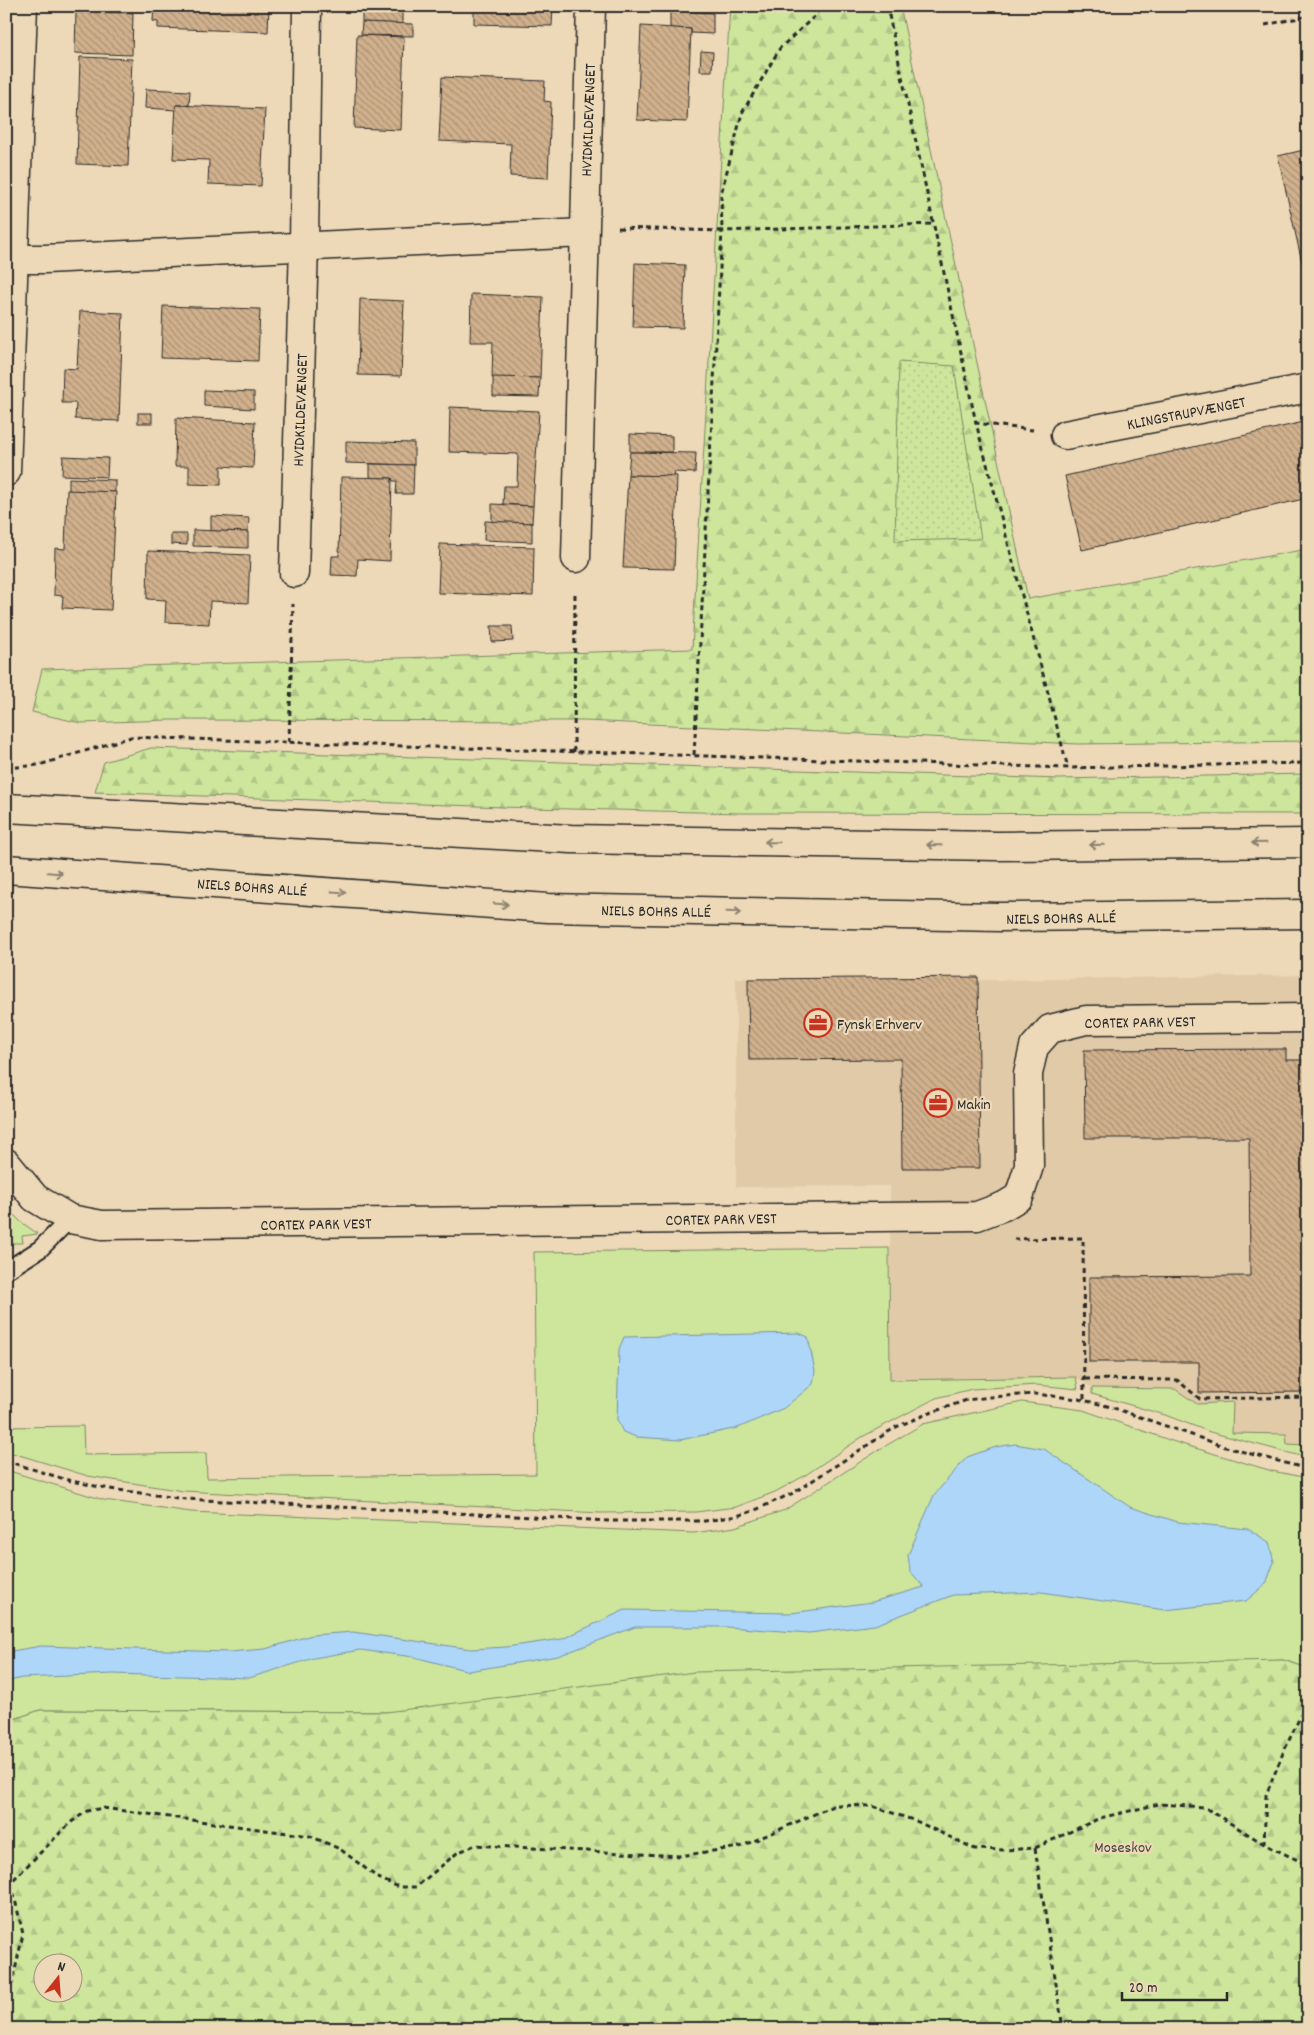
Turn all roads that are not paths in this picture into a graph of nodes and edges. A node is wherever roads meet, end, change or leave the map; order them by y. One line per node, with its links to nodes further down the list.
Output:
1 (23, 6): 6 (street)
2 (307, 6): 5 (street, HVIDKILDEVÆNGET)
3 (591, 6): 4 (street, HVIDKILDEVÆNGET)
4 (584, 233): 5 (street); 10 (street, HVIDKILDEVÆNGET)
5 (304, 246): 6 (street); 11 (street, HVIDKILDEVÆNGET)
6 (10, 259): 9 (street)
7 (1308, 388): 8 (street, KLINGSTRUPVÆNGET)
8 (1053, 433)
9 (6, 472)
10 (576, 558)
11 (294, 573)
12 (6, 808): 13 (street, one-way to 12)
13 (1308, 843)
14 (6, 869): 15 (street, NIELS BOHRS ALLÉ, one-way to 15)
15 (1308, 914)
16 (1308, 1018): 18 (street, CORTEX PARK VEST)
17 (6, 1163): 18 (street, CORTEX PARK VEST)
18 (70, 1218): 19 (lane)
19 (6, 1270)

